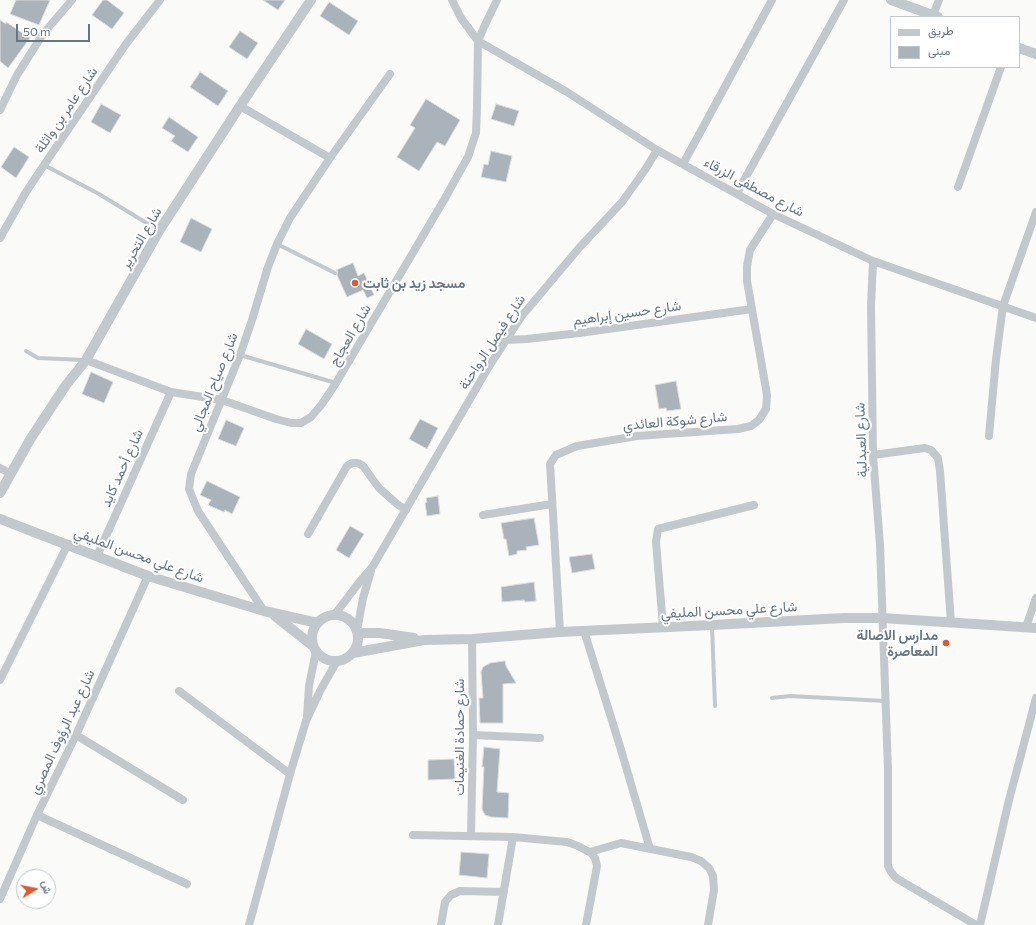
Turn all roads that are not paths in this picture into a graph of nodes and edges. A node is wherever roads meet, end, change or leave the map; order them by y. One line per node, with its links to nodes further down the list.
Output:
1 (72, 0): 17 (street)
2 (160, 0): 21 (street, شارع عامر بن واثلة)
3 (311, 0): 16 (street, شارع التحرير)
4 (452, 0): 11 (street)
5 (497, 0): 11 (street, شارع العجاج)
6 (772, 0): 20 (street)
7 (844, 0): 23 (street)
8 (892, 0): 10 (street)
9 (939, 0): 10 (street)
10 (936, 16)
11 (478, 41): 18 (street, شارع مصطفى الزرقاء); 38 (street, شارع العجاج)
12 (1020, 48): 13 (street)
13 (1036, 54)
14 (1001, 68): 22 (street)
15 (390, 74): 19 (street, شارع صياح المجالي)
16 (240, 106): 19 (street); 26 (street, شارع التحرير)
17 (0, 110)
18 (657, 150): 20 (street, شارع مصطفى الزرقاء); 34 (street, شارع فيصل الرواحنة)
19 (330, 158): 28 (street, شارع صياح المجالي)
20 (683, 164): 23 (street, شارع مصطفى الزرقاء)
21 (44, 165): 26 (lane); 27 (street, شارع عامر بن واثلة)
22 (958, 187)
23 (736, 193): 25 (street, شارع مصطفى الزرقاء)
24 (1036, 212): 31 (street)
25 (773, 214): 29 (street, شارع مصطفى الزرقاء); 32 (street, شارع شوكة العائدي)
26 (159, 231): 37 (street, شارع التحرير)
27 (0, 238)
28 (277, 244): 30 (lane); 36 (street, شارع صياح المجالي)
29 (873, 261): 31 (street, شارع مصطفى الزرقاء); 42 (street, شارع العبدلية)
30 (335, 273)
31 (1003, 306): 33 (street, شارع مصطفى الزرقاء); 41 (street)
32 (752, 309): 34 (street, شارع حسين إبراهيم); 46 (street, شارع شوكة العائدي)
33 (1036, 318)
34 (505, 340): 48 (street, شارع فيصل الرواحنة)
35 (26, 351): 37 (lane)
36 (240, 355): 38 (lane); 40 (street, شارع صياح المجالي)
37 (86, 360): 39 (street, شارع العجاج); 44 (street, شارع التحرير)
38 (336, 383): 40 (street, شارع العجاج)
39 (171, 392): 40 (street, شارع العجاج); 53 (street, شارع أحمد كايد)
40 (222, 400): 57 (street, شارع صياح المجالي)
41 (989, 436)
42 (874, 455): 59 (street, شارع العبدلية); 61 (street)
43 (0, 468): 44 (street)
44 (11, 474): 45 (street, شارع التحرير)
45 (0, 493)
46 (552, 504): 49 (street); 67 (street, شارع شوكة العائدي)
47 (754, 505): 63 (street)
48 (406, 510): 51 (street); 54 (street, شارع فيصل الرواحنة)
49 (483, 515)
50 (0, 519): 52 (street, شارع علي محسن المليفي)
51 (308, 534)
52 (68, 544): 53 (street, شارع علي محسن المليفي); 73 (street)
53 (97, 556): 55 (street, شارع علي محسن المليفي)
54 (373, 566): 58 (street, شارع فيصل الرواحنة); 66 (street, شارع فيصل الرواحنة)
55 (148, 576): 57 (street, شارع علي محسن المليفي); 80 (street, شارع عبد الرؤوف المصري)
56 (1036, 598): 64 (street)
57 (267, 612): 60 (street, شارع علي محسن المليفي); 70 (street, شارع علي محسن المليفي)
58 (334, 615): 60 (street); 66 (street)
59 (882, 618): 61 (street, شارع علي محسن المليفي); 62 (street, شارع علي محسن المليفي); 77 (street, شارع العبدلية)
60 (318, 622): 70 (street)
61 (951, 623): 64 (street, شارع علي محسن المليفي)
62 (712, 626): 63 (street, شارع علي محسن المليفي); 78 (lane)
63 (663, 627): 65 (street, شارع علي محسن المليفي)
64 (1031, 628)
65 (584, 631): 67 (street, شارع علي محسن المليفي); 89 (street)
66 (357, 632): 69 (street, شارع علي محسن المليفي); 71 (street)
67 (560, 632): 68 (street, شارع علي محسن المليفي)
68 (472, 639): 69 (street, شارع علي محسن المليفي); 81 (street, شارع حمادة الغنيمات)
69 (424, 640): 71 (street, شارع علي محسن المليفي)
70 (314, 648): 72 (street); 79 (street)
71 (353, 653): 72 (street)
72 (337, 661): 79 (street)
73 (0, 680)
74 (179, 691): 83 (street)
75 (772, 698): 77 (lane)
76 (1036, 698): 100 (street)
77 (885, 701): 99 (street, شارع العبدلية)
78 (715, 706)
79 (306, 722): 83 (street)
80 (76, 735): 84 (street); 85 (street, شارع عبد الرؤوف المصري)
81 (473, 735): 82 (street); 87 (street, شارع حمادة الغنيمات)
82 (540, 738)
83 (290, 774): 94 (street)
84 (183, 800)
85 (37, 815): 91 (street); 93 (street, شارع عبد الرؤوف المصري)
86 (413, 835): 87 (street)
87 (471, 836): 88 (street)
88 (513, 837): 90 (street); 92 (street)
89 (650, 849): 90 (street); 98 (street)
90 (590, 852): 97 (street)
91 (187, 884)
92 (504, 892): 95 (street); 96 (street)
93 (0, 899)
94 (249, 925)
95 (441, 925)
96 (498, 925)
97 (586, 925)
98 (708, 925)
99 (976, 925)
100 (980, 925)

